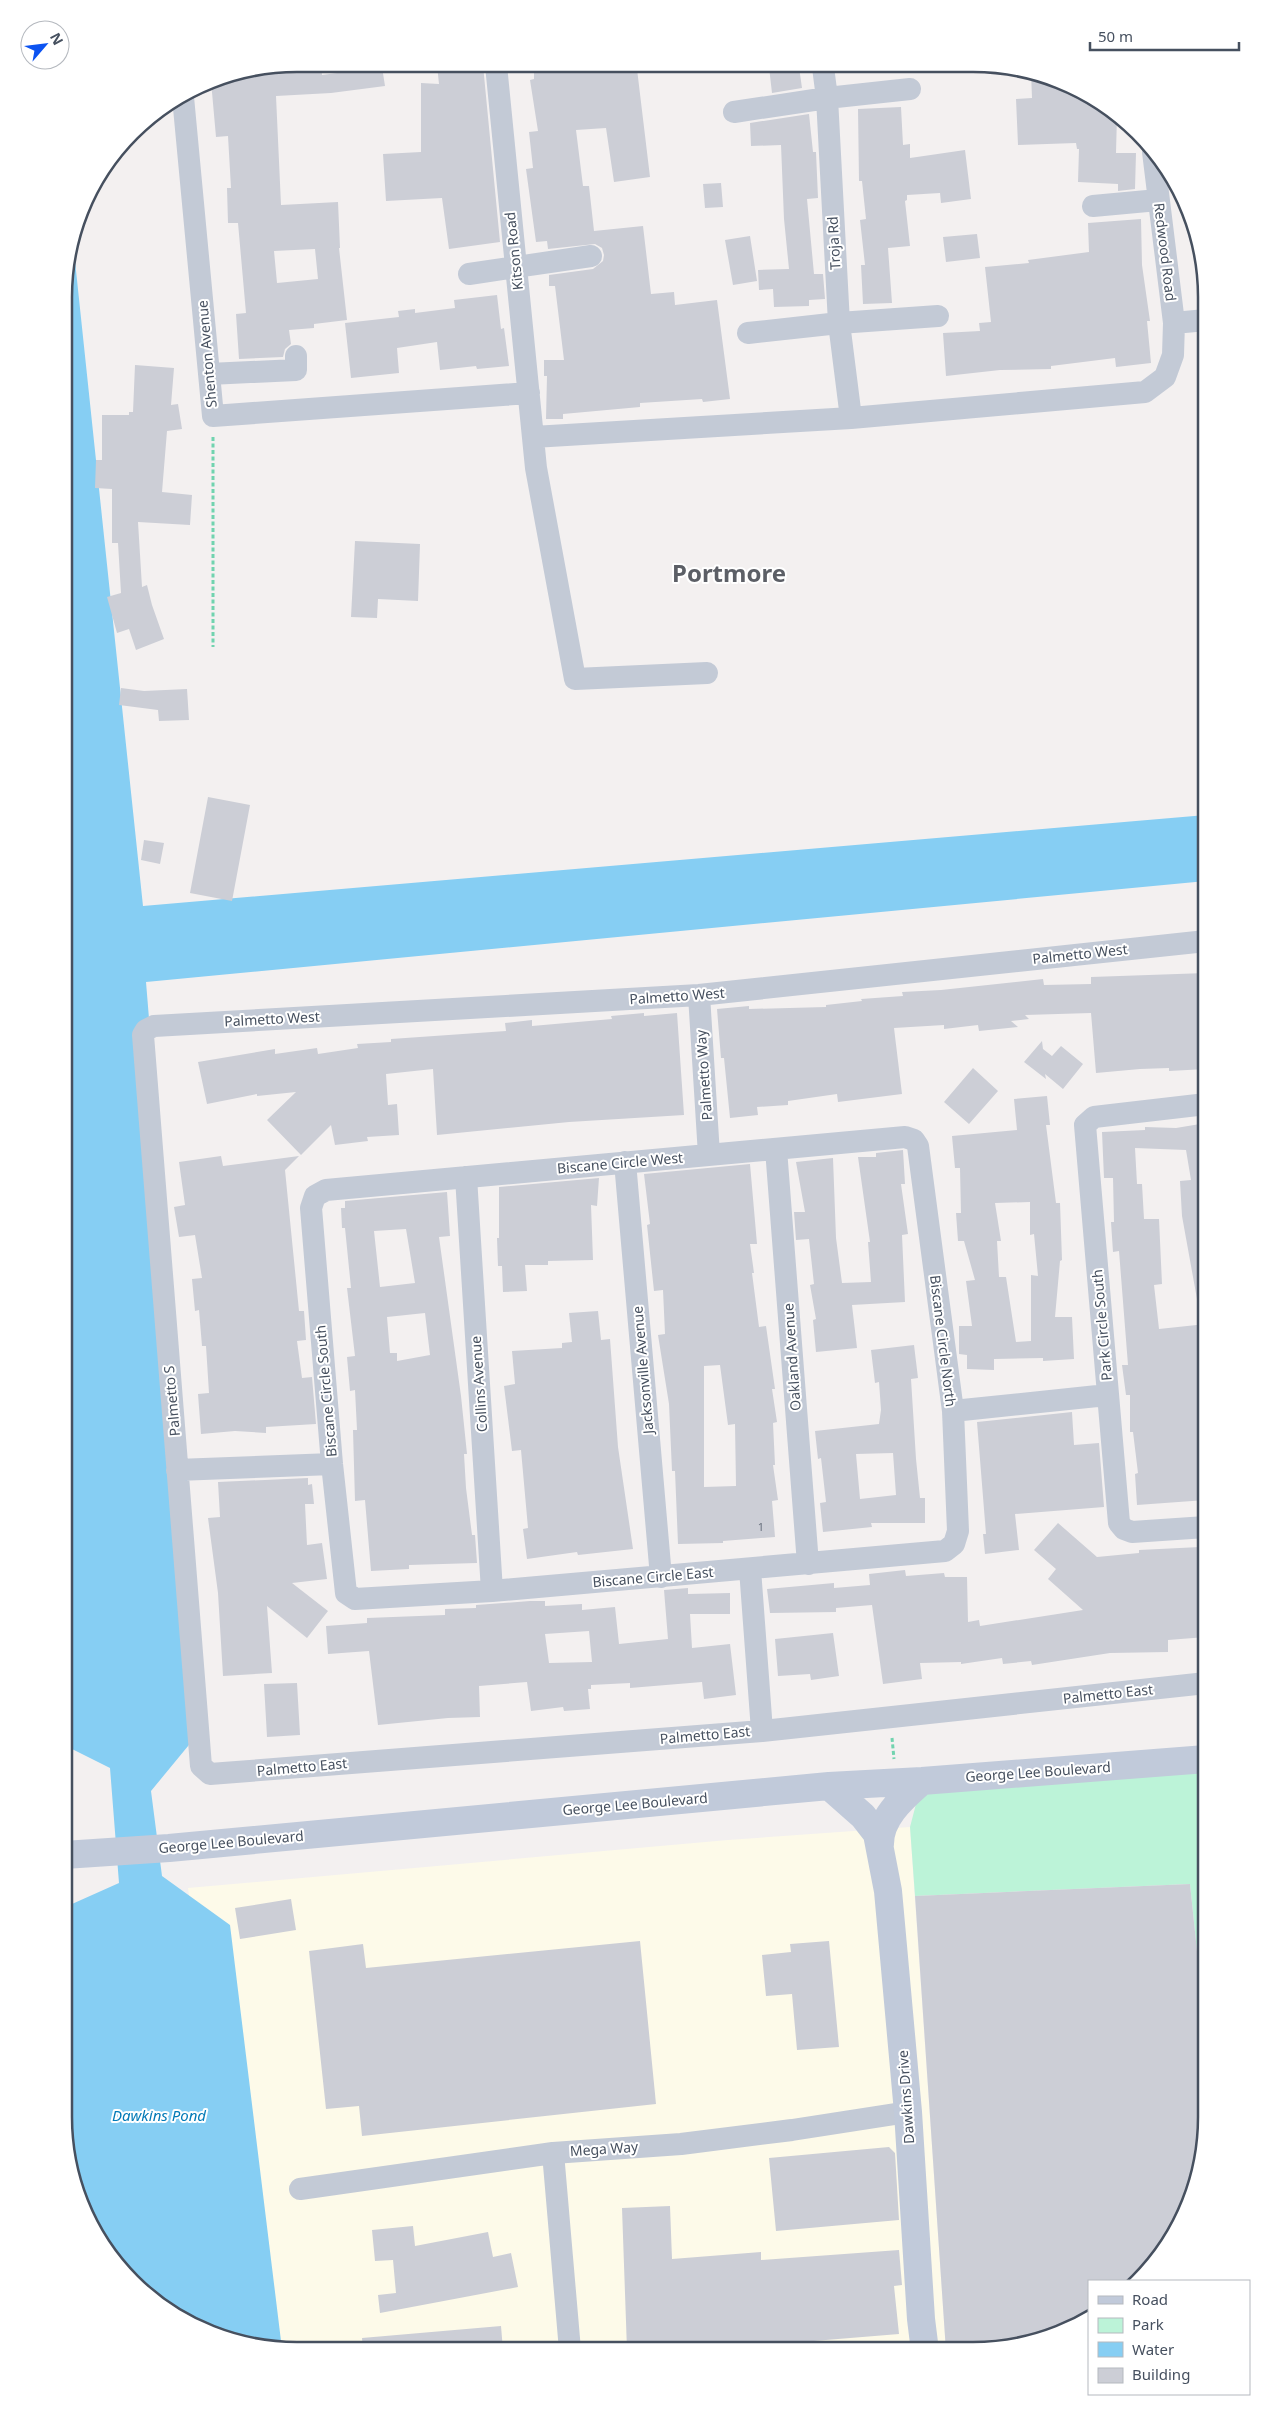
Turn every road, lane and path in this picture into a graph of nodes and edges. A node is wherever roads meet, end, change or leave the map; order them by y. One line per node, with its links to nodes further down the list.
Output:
1 (497, 72): 11 (street, Kitson Road)
2 (824, 72): 4 (street, Troja Rd)
3 (910, 89): 4 (street)
4 (827, 98): 6 (street); 15 (street, Troja Rd)
5 (184, 104): 19 (street, Shenton Avenue)
6 (734, 112)
7 (1154, 165): 8 (street, Redwood Road)
8 (1158, 200): 9 (street); 16 (street, Redwood Road)
9 (1093, 206)
10 (591, 256): 11 (street)
11 (515, 269): 12 (street); 20 (street, Kitson Road)
12 (469, 274)
13 (938, 316): 15 (street)
14 (1198, 321): 16 (street)
15 (839, 323): 17 (street); 22 (street, Troja Rd)
16 (1174, 323): 22 (street, Redwood Road)
17 (748, 333)
18 (296, 356): 19 (street)
19 (209, 374): 21 (street, Shenton Avenue)
20 (529, 393): 21 (street, Shenton Avenue); 23 (street, Kitson Road)
21 (213, 416): 24 (path)
22 (851, 418): 23 (street, Redwood Road)
23 (533, 437): 25 (street, Kitson Road)
24 (213, 648)
25 (707, 673)
26 (1198, 942): 27 (street, Palmetto West)
27 (699, 996): 28 (street, Palmetto West); 32 (street, Palmetto Way)
28 (146, 1030): 39 (street, Palmetto S)
29 (1198, 1105): 36 (street, Park Circle South)
30 (914, 1140): 31 (street, Biscane Circle West); 37 (street, Biscane Circle North)
31 (776, 1149): 32 (street, Biscane Circle West); 42 (street, Oakland Avenue)
32 (709, 1155): 33 (street, Biscane Circle West)
33 (625, 1162): 34 (street, Biscane Circle West); 44 (street, Jacksonville Avenue)
34 (466, 1177): 35 (street, Biscane Circle West); 45 (street, Collins Avenue)
35 (326, 1190): 38 (street, Biscane Circle South)
36 (1107, 1395): 37 (street); 40 (street, Park Circle South)
37 (953, 1411): 41 (street, Biscane Circle North)
38 (332, 1464): 39 (street); 46 (street, Biscane Circle South)
39 (177, 1470): 51 (street, Palmetto S)
40 (1198, 1527)
41 (954, 1544): 42 (street, Biscane Circle East)
42 (808, 1564): 43 (street, Biscane Circle East)
43 (750, 1569): 44 (street, Biscane Circle East); 49 (street)
44 (661, 1577): 45 (street, Biscane Circle East)
45 (492, 1591): 46 (street, Biscane Circle East)
46 (350, 1597)
47 (1198, 1684): 48 (street, Palmetto East)
48 (891, 1717): 49 (street, Palmetto East); 52 (path)
49 (762, 1730): 51 (street, Palmetto East)
50 (1198, 1760): 52 (main road, George Lee Boulevard)
51 (204, 1771)
52 (909, 1782): 53 (main road, George Lee Boulevard); 54 (main road, Dawkins Drive)
53 (829, 1786): 54 (main road, Dawkins Drive); 55 (main road, George Lee Boulevard)
54 (880, 1844): 56 (main road, Dawkins Drive)
55 (72, 1855)
56 (908, 2112): 57 (street, Mega Way); 60 (main road, Dawkins Drive)
57 (553, 2153): 58 (street, Mega Way); 59 (street)
58 (300, 2190)
59 (569, 2342)
60 (924, 2342)

